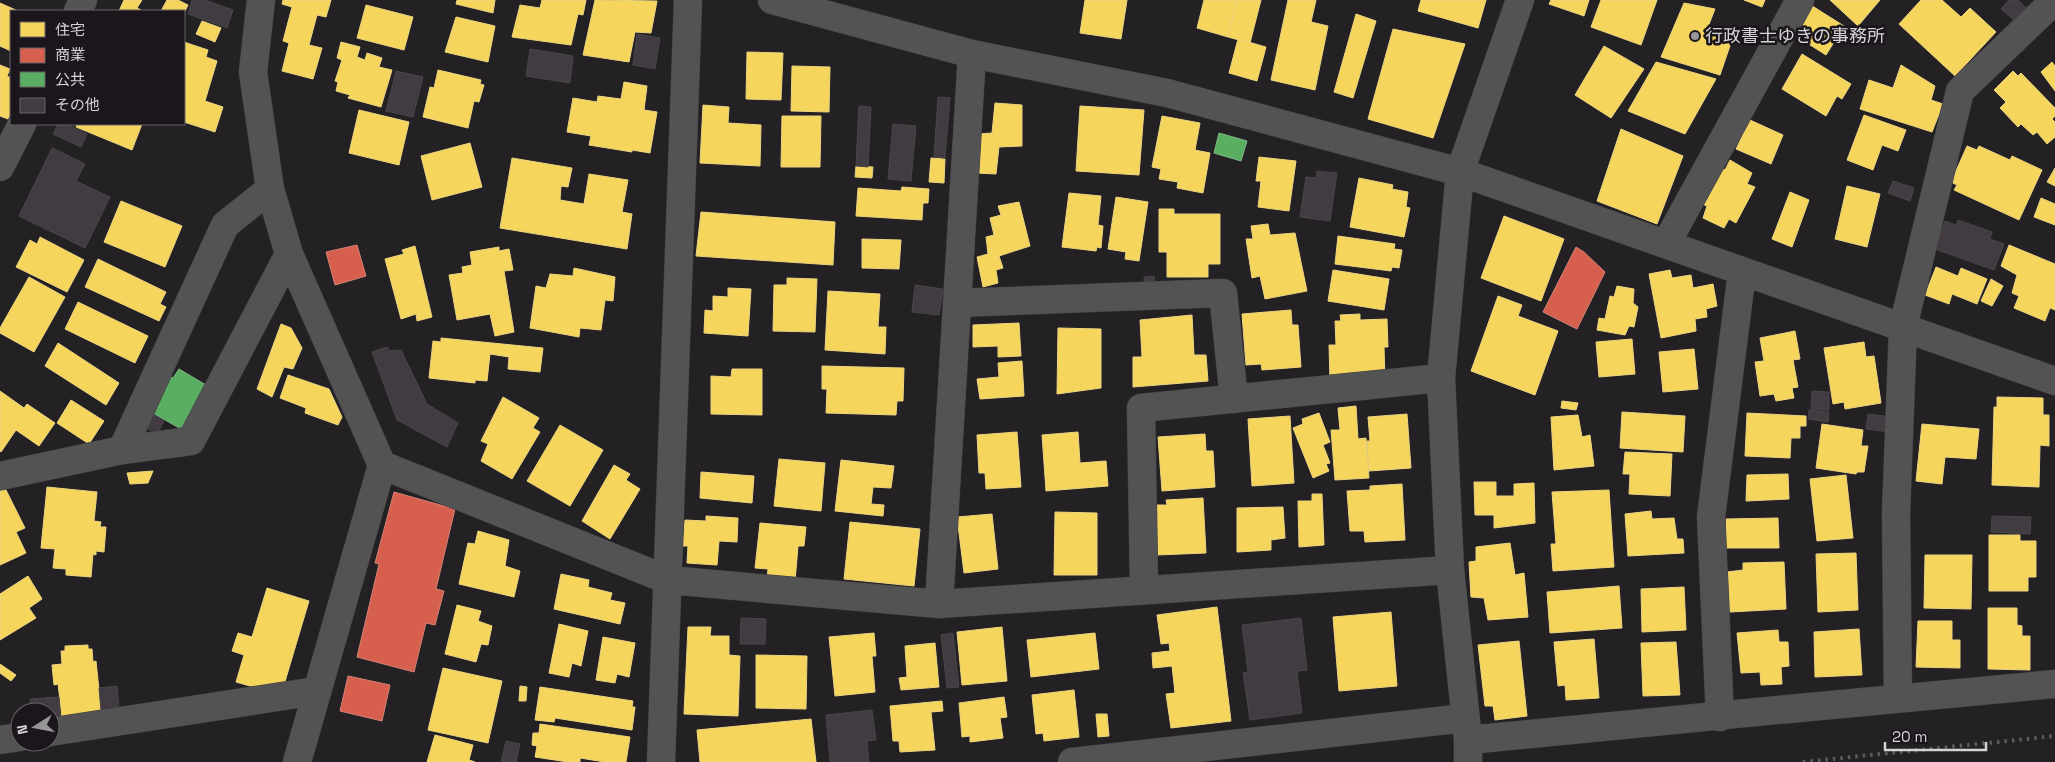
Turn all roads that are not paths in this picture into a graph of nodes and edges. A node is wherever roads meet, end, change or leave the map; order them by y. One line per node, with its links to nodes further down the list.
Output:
1 (261, 0): 12 (street)
2 (688, 0): 25 (street)
3 (772, 0): 7 (street)
4 (1520, 0): 11 (street)
5 (1800, 0): 13 (street)
6 (2055, 0): 17 (street)
7 (834, 8): 8 (street)
8 (972, 54): 11 (street); 16 (street)
9 (21, 125): 10 (street)
10 (0, 167)
11 (1460, 172): 13 (street); 18 (street)
12 (270, 189): 14 (street); 21 (street)
13 (1666, 244): 15 (street)
14 (289, 254): 21 (street); 22 (street)
15 (1742, 272): 17 (street); 31 (street)
16 (957, 303): 20 (street); 27 (street)
17 (1903, 328): 19 (street); 30 (street)
18 (1441, 378): 20 (street); 24 (street)
19 (2055, 381)
20 (1234, 399): 26 (street)
21 (122, 450): 23 (street)
22 (382, 465): 25 (street); 29 (street)
23 (0, 476)
24 (1450, 570): 26 (street); 33 (street)
25 (668, 580): 27 (street); 35 (street)
26 (1144, 590): 27 (street)
27 (939, 604)
28 (2055, 684): 30 (street)
29 (316, 691): 32 (street); 34 (street)
30 (1898, 697): 31 (street)
31 (1720, 717): 33 (street)
32 (60, 730)
33 (1467, 740): 36 (street)
34 (297, 762)
35 (661, 762)
36 (1072, 762)

